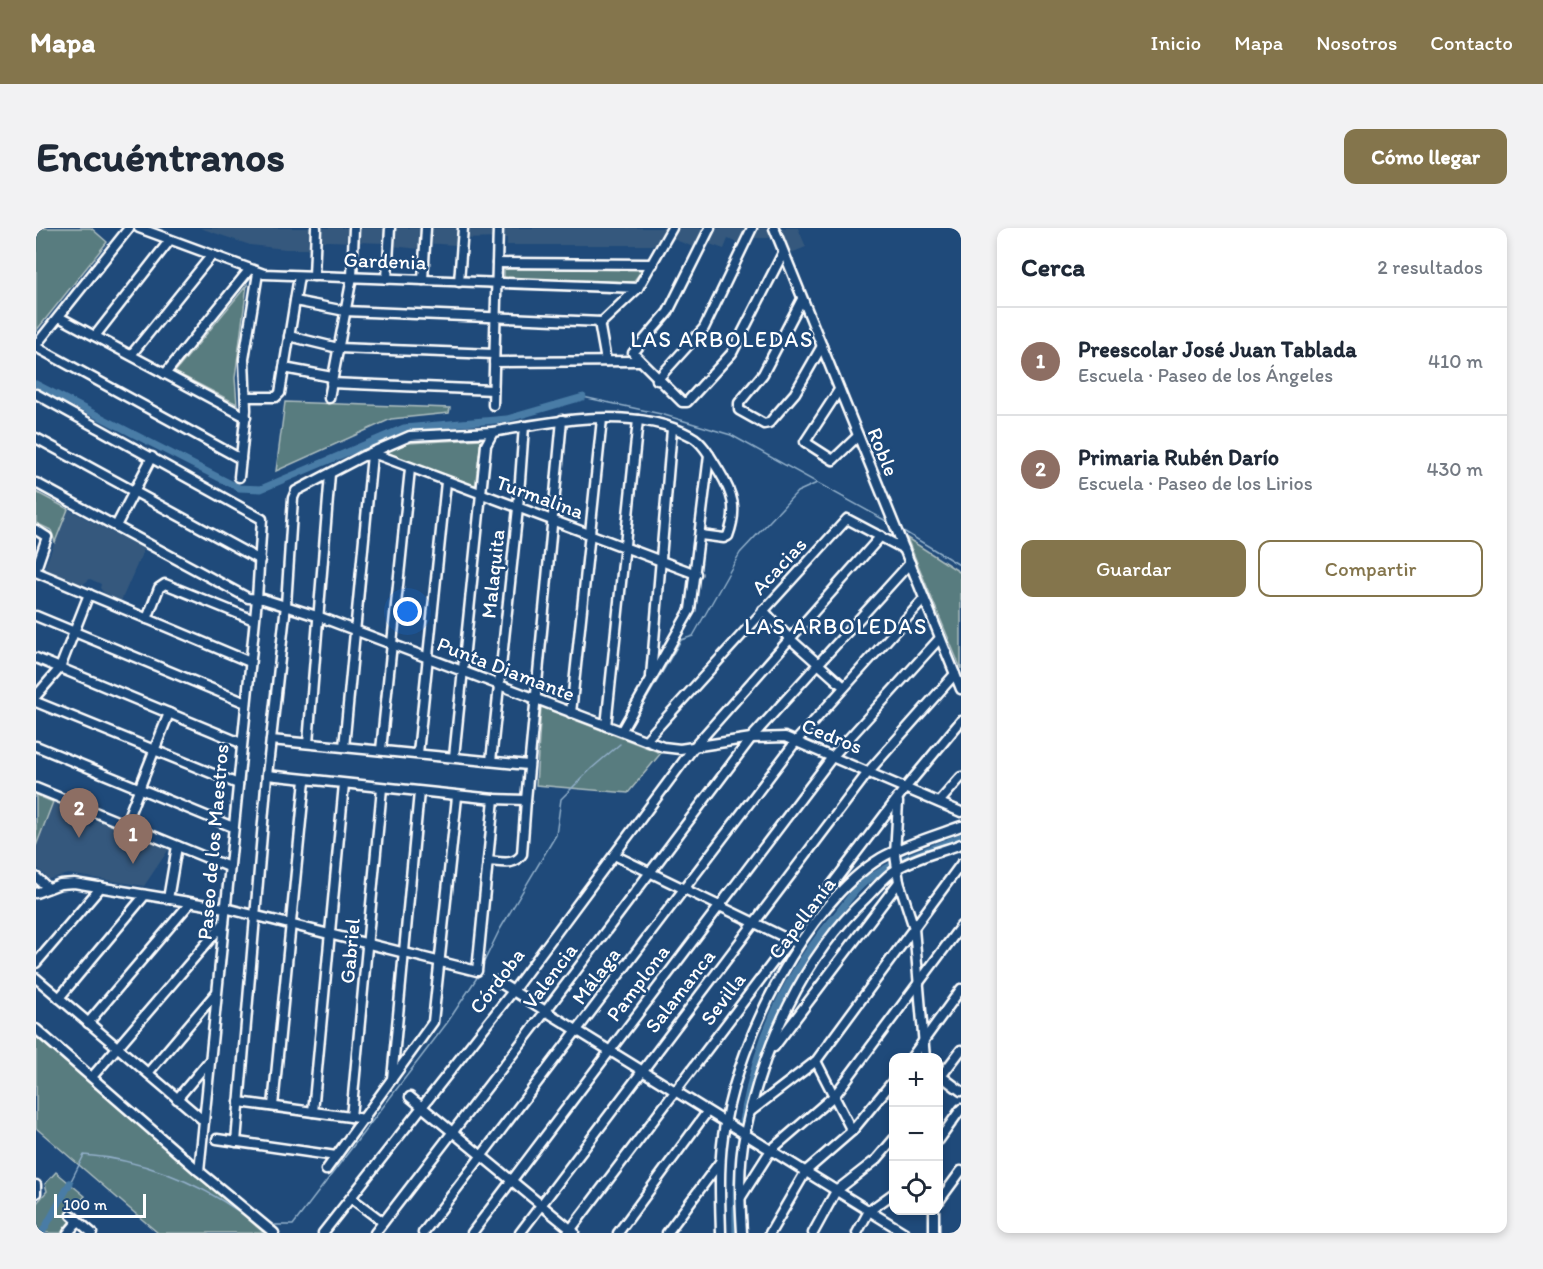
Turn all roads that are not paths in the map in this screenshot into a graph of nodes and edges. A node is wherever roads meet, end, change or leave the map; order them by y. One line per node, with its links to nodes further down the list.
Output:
1 (129, 228): 30 (street)
2 (139, 228): 13 (street, Gardenia)
3 (316, 228): 20 (street)
4 (354, 228): 21 (street)
5 (390, 228): 22 (street)
6 (426, 228): 23 (street)
7 (463, 228): 24 (street)
8 (498, 228): 16 (street)
9 (672, 228): 17 (street)
10 (710, 228): 40 (street)
11 (752, 228): 45 (street)
12 (774, 228): 14 (street, Roble)
13 (170, 240): 15 (street, Gardenia); 33 (street)
14 (783, 253): 27 (street, Roble); 45 (street)
15 (212, 256): 18 (street, Gardenia); 38 (street)
16 (497, 263): 17 (street); 25 (street)
17 (653, 264): 26 (street)
18 (253, 272): 19 (street, Gardenia); 43 (street); 49 (street)
19 (299, 276): 20 (street, Gardenia); 28 (street)
20 (314, 276): 21 (street, Gardenia)
21 (352, 277): 22 (street, Gardenia); 29 (street)
22 (387, 279): 23 (street, Gardenia)
23 (423, 280): 24 (street, Gardenia)
24 (459, 282): 25 (street, Gardenia)
25 (497, 283): 26 (street, Gardenia); 31 (street)
26 (638, 288): 32 (street)
27 (802, 299): 36 (street, Roble); 36 (street)
28 (295, 301): 29 (street); 34 (street)
29 (345, 311): 31 (street); 37 (street)
30 (59, 317): 33 (street); 35 (street)
31 (496, 318): 32 (street); 39 (street)
32 (599, 322): 41 (street)
33 (95, 336): 38 (street)
34 (289, 336): 37 (street); 42 (street)
35 (36, 346): 64 (street)
36 (822, 346): 47 (street, Roble)
37 (338, 348): 39 (street); 44 (street)
38 (131, 356): 43 (street)
39 (494, 358): 41 (street); 46 (street)
40 (636, 358): 41 (street); 45 (street)
41 (606, 361)
42 (284, 368): 44 (street); 49 (street)
43 (165, 374): 52 (street)
44 (332, 380): 46 (street); 50 (street)
45 (657, 380)
46 (493, 390): 51 (street)
47 (839, 390): 59 (street, Roble); 59 (street)
48 (36, 394): 63 (street)
49 (246, 397): 52 (street)
50 (329, 398)
51 (493, 405)
52 (246, 417): 64 (street)
53 (602, 419): 54 (street); 55 (street); 76 (street)
54 (562, 420): 56 (street); 73 (street)
55 (638, 420): 57 (street); 79 (street)
56 (524, 426): 58 (street); 72 (street, Malaquita)
57 (672, 429): 61 (street); 82 (street)
58 (493, 432): 62 (street); 71 (street)
59 (858, 436): 80 (street, Roble)
60 (36, 438): 70 (street)
61 (709, 455): 77 (street); 77 (street)
62 (367, 456): 65 (street, Turmalina); 66 (street); 95 (street)
63 (152, 457): 70 (street); 81 (street, Paseo de los Maestros)
64 (241, 459): 67 (street)
65 (410, 469): 68 (street, Turmalina); 99 (street)
66 (330, 474): 89 (street); 92 (street)
67 (239, 477)
68 (446, 482): 71 (street, Turmalina); 101 (street)
69 (36, 483): 74 (street, Punta Diamante)
70 (134, 492): 74 (street); 81 (street)
71 (483, 495): 72 (street, Turmalina); 105 (street)
72 (518, 508): 73 (street, Turmalina); 108 (street, Malaquita)
73 (553, 521): 76 (street, Turmalina); 112 (street)
74 (116, 526): 87 (street, Punta Diamante)
75 (36, 530): 84 (street)
76 (589, 534): 79 (street, Turmalina); 116 (street)
77 (701, 535): 85 (street)
78 (881, 536): 80 (street, Acacias); 90 (street, Acacias); 97 (street, Córdoba)
79 (625, 548): 82 (street, Turmalina); 118 (street)
80 (904, 549): 83 (street, Roble)
81 (260, 560): 87 (street, Paseo de los Maestros)
82 (661, 561): 85 (street, Turmalina); 107 (street)
83 (910, 563): 88 (street, Roble); 103 (street, Valencia)
84 (36, 571): 86 (street)
85 (696, 574): 107 (street)
86 (89, 594): 93 (street); 96 (street)
87 (257, 599): 89 (street, Punta Diamante); 94 (street, Paseo de los Maestros)
88 (924, 599): 98 (street, Roble); 109 (street, Málaga)
89 (286, 605): 92 (street, Punta Diamante); 121 (street)
90 (763, 610): 97 (street); 122 (street, Acacias)
91 (36, 616): 96 (street)
92 (320, 616): 95 (street, Punta Diamante); 125 (street)
93 (147, 619): 94 (street); 102 (street)
94 (254, 620): 102 (street, Paseo de los Maestros)
95 (355, 631): 99 (street, Punta Diamante); 127 (street)
96 (74, 632): 104 (street); 114 (street)
97 (789, 637): 103 (street); 128 (street, Córdoba)
98 (940, 638): 106 (street, Roble); 132 (street, Pamplona)
99 (392, 644): 101 (street, Punta Diamante); 129 (street)
100 (36, 658): 104 (street)
101 (427, 658): 105 (street, Punta Diamante); 131 (street)
102 (250, 662): 114 (street, Paseo de los Maestros)
103 (818, 663): 109 (street); 120 (street, Valencia)
104 (60, 668): 111 (street); 115 (street)
105 (463, 672): 108 (street, Punta Diamante); 133 (street)
106 (955, 674): 110 (street, Roble); 136 (street, Salamanca)
107 (651, 679): 119 (street)
108 (499, 686): 112 (street, Punta Diamante); 134 (street, Malaquita)
109 (844, 687): 123 (street, Málaga)
110 (961, 689)
111 (36, 696)
112 (534, 698): 116 (street, Punta Diamante); 135 (street)
113 (36, 702): 130 (street)
114 (246, 703): 124 (street, Paseo de los Maestros)
115 (169, 713): 124 (street); 130 (street)
116 (571, 713): 118 (street, Punta Diamante)
117 (961, 721): 142 (street, Sevilla)
118 (606, 726): 119 (street, Punta Diamante)
119 (622, 730): 122 (street, Cedros)
120 (750, 738): 123 (street, Cedros); 128 (street, Cedros); 163 (street, Valencia)
121 (271, 740): 125 (street); 137 (street)
122 (646, 740): 128 (street, Cedros)
123 (797, 740): 132 (street, Cedros); 168 (street, Málaga)
124 (241, 743): 140 (street, Paseo de los Maestros)
125 (308, 743): 127 (street)
126 (36, 746): 144 (street)
127 (344, 747): 129 (street)
128 (694, 747): 158 (street, Córdoba)
129 (381, 750): 131 (street)
130 (154, 751): 140 (street); 144 (street)
131 (418, 753): 133 (street)
132 (833, 756): 136 (street, Cedros); 173 (street, Pamplona)
133 (454, 757): 134 (street)
134 (491, 761): 135 (street)
135 (528, 765): 149 (street)
136 (869, 771): 142 (street, Cedros); 178 (street, Salamanca)
137 (267, 775): 139 (street); 175 (street)
138 (961, 777): 151 (street)
139 (305, 780): 141 (street); 177 (street)
140 (237, 784): 155 (street, Paseo de los Maestros)
141 (344, 784): 145 (street); 181 (street)
142 (906, 787): 150 (street, Sevilla); 151 (street, Cedros)
143 (36, 788): 153 (street)
144 (139, 788): 153 (street); 155 (street)
145 (382, 788): 146 (street); 183 (street, Gabriel)
146 (419, 792): 147 (street); 185 (street)
147 (458, 797): 148 (street); 186 (street)
148 (494, 799): 149 (street); 160 (street)
149 (525, 800): 160 (street)
150 (898, 801): 159 (street); 182 (street, Sevilla)
151 (939, 802): 152 (street, Cedros)
152 (961, 812)
153 (125, 825): 157 (street)
154 (961, 826): 159 (street, Capellanía)
155 (233, 827): 162 (street, Paseo de los Maestros)
156 (961, 844): 159 (street, Capellanía)
157 (177, 846): 162 (street); 171 (street)
158 (614, 855): 163 (street); 192 (street, Córdoba)
159 (896, 860): 165 (street); 184 (street, Capellanía); 203 (street, Capellanía)
160 (488, 861): 186 (street)
161 (961, 864): 180 (street)
162 (229, 867): 174 (street, Paseo de los Maestros)
163 (649, 872): 168 (street); 195 (street, Valencia)
164 (36, 877): 167 (street)
165 (899, 882): 180 (street); 203 (street, Capellanía)
166 (101, 887): 167 (street); 170 (street); 187 (street)
167 (48, 888): 169 (street)
168 (684, 890): 173 (street); 198 (street, Málaga)
169 (36, 893)
170 (144, 895): 171 (street); 194 (street)
171 (168, 899): 172 (street)
172 (190, 903): 174 (street); 196 (street)
173 (719, 906): 178 (street); 201 (street, Pamplona)
174 (225, 908): 175 (street); 176 (street, Paseo de los Maestros)
175 (255, 915): 177 (street); 220 (street)
176 (224, 922): 193 (street, Paseo de los Maestros); 200 (street)
177 (291, 924): 181 (street); 221 (street)
178 (755, 924): 182 (street); 208 (street, Salamanca)
179 (961, 926): 190 (street)
180 (914, 928): 190 (street); 207 (street)
181 (330, 935): 183 (street); 225 (street)
182 (791, 940): 184 (street); 215 (street, Sevilla)
183 (369, 943): 185 (street); 227 (street, Gabriel)
184 (800, 943): 230 (street, Capellanía)
185 (404, 952): 186 (street); 213 (street)
186 (441, 961): 213 (street)
187 (36, 963)
188 (36, 978): 194 (street)
189 (497, 981): 192 (street)
190 (920, 982): 199 (street); 217 (street)
191 (961, 989): 199 (street)
192 (513, 991): 195 (street); 222 (street, Córdoba)
193 (217, 992): 206 (street, Paseo de los Maestros); 209 (street)
194 (59, 998): 196 (street)
195 (545, 1012): 198 (street); 232 (street, Valencia)
196 (88, 1023): 200 (street)
197 (36, 1029): 211 (street)
198 (577, 1031): 201 (street); 240 (street, Málaga)
199 (924, 1040): 204 (street); 205 (street)
200 (117, 1047): 209 (street); 211 (street)
201 (610, 1050): 208 (street); 246 (street, Pamplona)
202 (961, 1050): 210 (street)
203 (769, 1052): 224 (street, Capellanía)
204 (914, 1053)
205 (925, 1053)
206 (209, 1060): 219 (street); 229 (street, Paseo de los Maestros)
207 (816, 1061): 217 (street); 224 (street)
208 (642, 1070): 215 (street); 252 (street, Salamanca)
209 (148, 1073): 219 (street)
210 (943, 1074)
211 (92, 1077): 245 (street)
212 (943, 1080): 216 (street)
213 (392, 1081): 228 (street)
214 (889, 1086): 231 (street)
215 (675, 1092): 226 (street); 257 (street, Sevilla)
216 (961, 1092)
217 (835, 1095): 231 (street); 238 (street)
218 (410, 1097): 222 (street)
219 (177, 1099): 229 (street)
220 (239, 1102): 221 (street); 236 (street)
221 (273, 1106): 225 (street)
222 (422, 1107): 232 (street); 250 (street, Córdoba)
223 (961, 1109): 234 (street)
224 (751, 1111): 233 (street, Capellanía)
225 (313, 1112): 227 (street)
226 (708, 1112): 230 (street); 266 (street)
227 (351, 1117): 228 (street)
228 (365, 1119): 239 (street)
229 (204, 1121): 245 (street, Paseo de los Maestros)
230 (728, 1124): 233 (street); 241 (street, Capellanía)
231 (852, 1131): 243 (street)
232 (452, 1133): 240 (street); 255 (street, Valencia)
233 (743, 1133): 238 (street); 251 (street, Capellanía)
234 (943, 1134)
235 (217, 1139): 236 (street)
236 (236, 1142): 239 (street)
237 (889, 1145): 247 (street)
238 (771, 1150): 243 (street); 251 (street)
239 (336, 1156): 242 (street)
240 (481, 1157): 246 (street); 263 (street, Málaga)
241 (720, 1162): 267 (street); 268 (street, Capellanía)
242 (326, 1170)
243 (806, 1171): 247 (street); 270 (street)
244 (961, 1171): 248 (street)
245 (199, 1172): 256 (street)
246 (510, 1182): 252 (street); 264 (street, Pamplona)
247 (836, 1191): 253 (street); 271 (street)
248 (943, 1196)
249 (889, 1197): 253 (street)
250 (351, 1198): 255 (street); 261 (street, Córdoba)
251 (740, 1199): 269 (street, Capellanía)
252 (541, 1206): 257 (street); 265 (street, Salamanca)
253 (869, 1211): 258 (street); 272 (street)
254 (934, 1215): 273 (street)
255 (383, 1222): 262 (street, Valencia)
256 (272, 1231)
257 (572, 1232)
258 (902, 1232)
259 (68, 1233): 260 (street)
260 (92, 1233)
261 (323, 1233)
262 (375, 1233)
263 (423, 1233)
264 (472, 1233)
265 (520, 1233)
266 (618, 1233)
267 (667, 1233)
268 (721, 1233)
269 (742, 1233)
270 (770, 1233)
271 (813, 1233)
272 (857, 1233)
273 (934, 1233)

